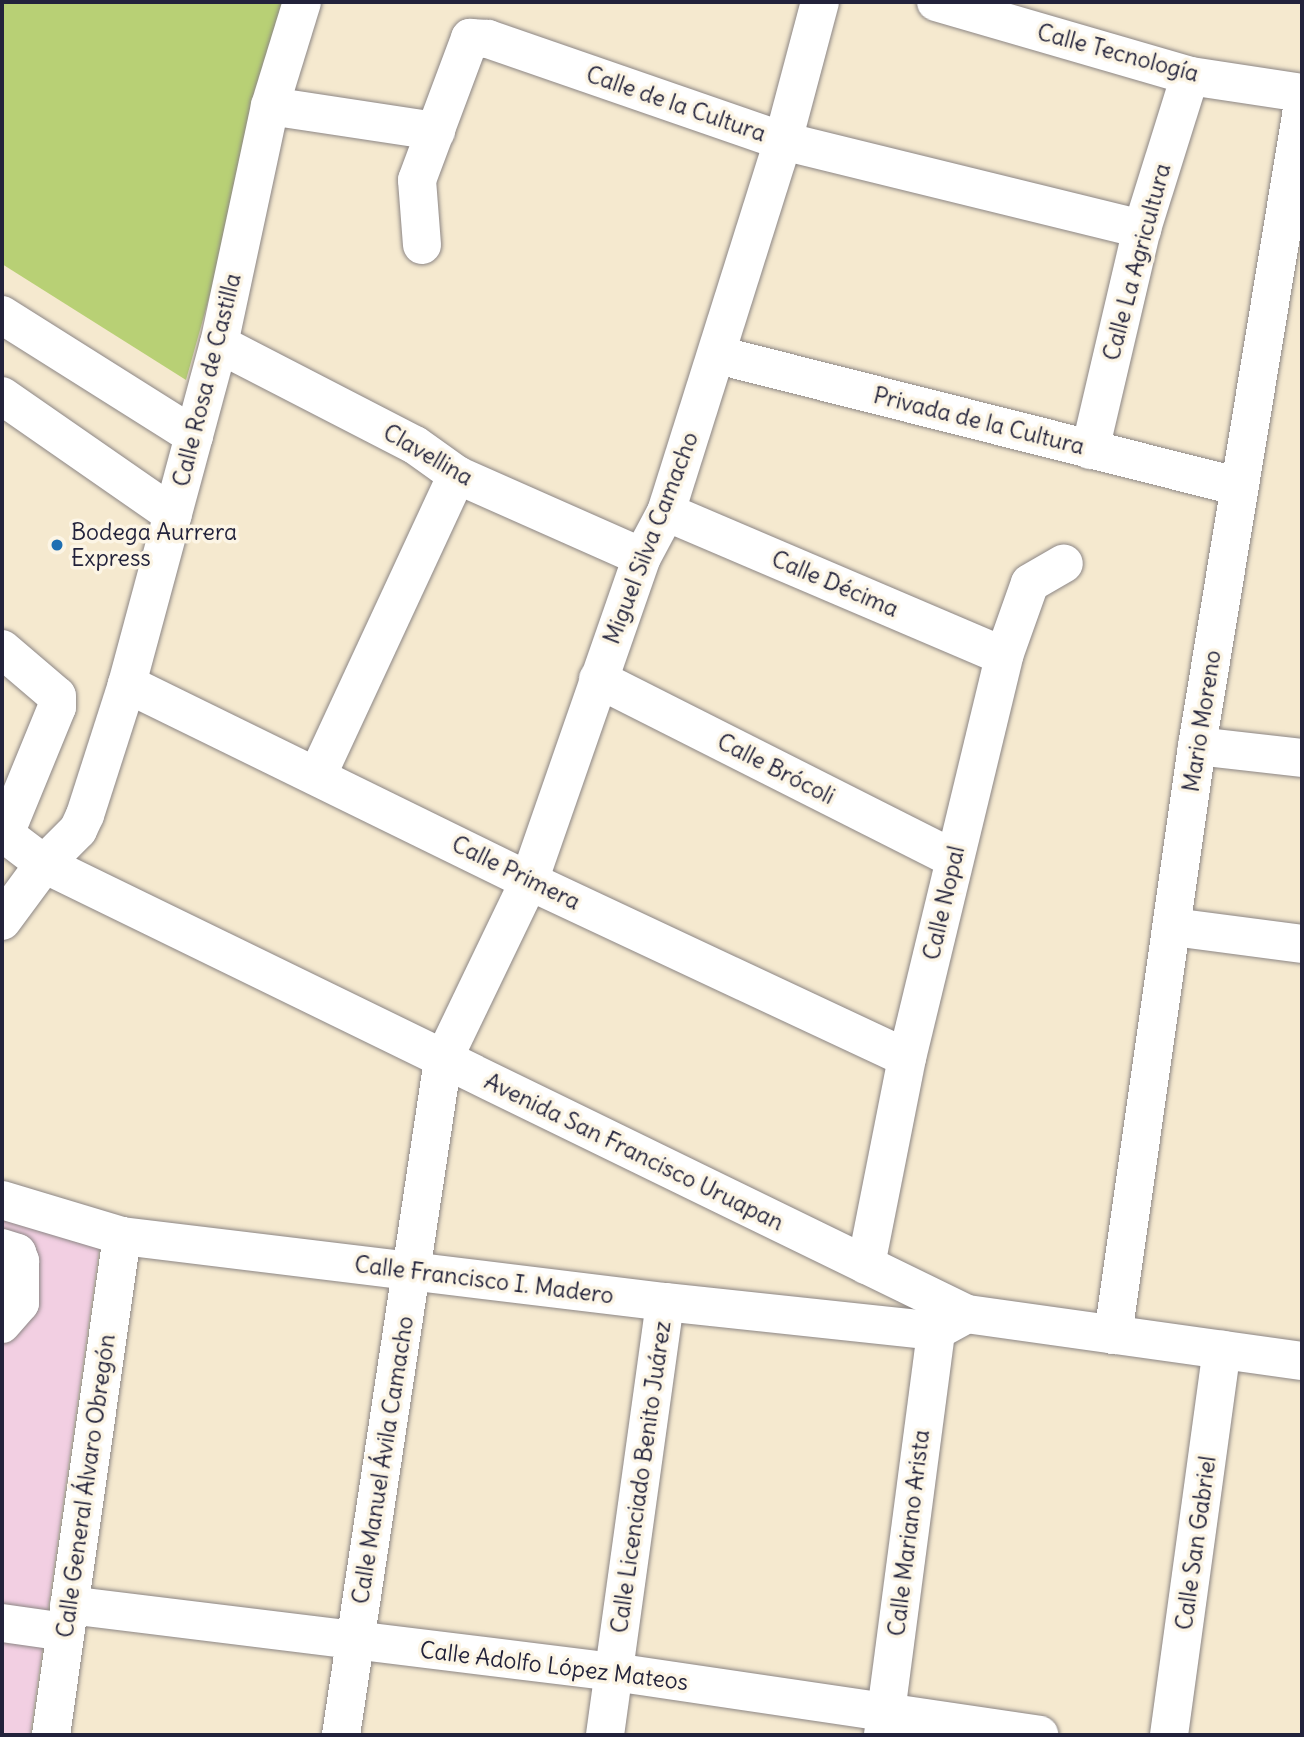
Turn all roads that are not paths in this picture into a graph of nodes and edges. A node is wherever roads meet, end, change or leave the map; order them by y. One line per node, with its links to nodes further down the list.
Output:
1 (302, 2): 6 (street, Calle Rosa de Castilla)
2 (820, 2): 9 (street, Miguel Silva Camacho)
3 (936, 2): 4 (street, Calle Tecnología)
4 (1190, 76): 5 (street, Calle Tecnología); 10 (street, Calle La Agricultura)
5 (1302, 93)
6 (270, 106): 8 (street); 13 (street, Calle Rosa de Castilla)
7 (1302, 110): 19 (street, Mario Moreno)
8 (436, 131): 9 (street, Calle de la Cultura); 11 (street)
9 (783, 141): 10 (street, Calle de la Cultura); 14 (street, Miguel Silva Camacho)
10 (1142, 229): 17 (street, Calle La Agricultura)
11 (422, 245)
12 (2, 315): 16 (street)
13 (219, 344): 16 (street, Calle Rosa de Castilla); 18 (street, Clavellina)
14 (718, 355): 17 (street, Privada de la Cultura); 20 (street, Miguel Silva Camacho)
15 (2, 396): 21 (street)
16 (194, 436): 21 (street, Calle Rosa de Castilla)
17 (1090, 450): 19 (street, Privada de la Cultura)
18 (457, 475): 22 (street, Clavellina); 30 (street)
19 (1240, 486): 28 (street, Mario Moreno)
20 (666, 512): 22 (street, Miguel Silva Camacho); 25 (street, Calle Décima)
21 (173, 515): 27 (street, Calle Rosa de Castilla)
22 (642, 557): 26 (street, Miguel Silva Camacho)
23 (1064, 563): 25 (street, Calle Nopal)
24 (2, 649): 31 (street)
25 (1004, 656): 32 (street, Calle Nopal)
26 (598, 679): 32 (street, Calle Brócoli); 34 (street, Miguel Silva Camacho)
27 (127, 684): 30 (street, Calle Primera); 33 (street, Calle Rosa de Castilla)
28 (1197, 746): 29 (street); 36 (street, Mario Moreno)
29 (1302, 758)
30 (318, 774): 34 (street, Calle Primera)
31 (3, 833): 33 (street, Avenida San Francisco Uruapan)
32 (954, 859): 38 (street, Calle Nopal)
33 (44, 864): 35 (street, Calle Rosa de Castilla); 39 (street, Avenida San Francisco Uruapan)
34 (529, 881): 38 (street, Calle Primera); 39 (street, Miguel Silva Camacho)
35 (2, 921)
36 (1173, 927): 37 (street); 48 (street, Mario Moreno)
37 (1302, 944)
38 (907, 1058): 43 (street, Calle Nopal)
39 (443, 1060): 43 (street, Avenida San Francisco Uruapan); 44 (street, Calle Manuel Ávila Camacho)
40 (2, 1200): 41 (street, Calle Francisco I. Madero)
41 (122, 1236): 44 (street, Calle Francisco I. Madero); 51 (street, Calle General Álvaro Obregón)
42 (2, 1248): 47 (street)
43 (866, 1265): 46 (street, Avenida San Francisco Uruapan)
44 (412, 1271): 45 (street, Calle Francisco I. Madero); 53 (street, Calle Manuel Ávila Camacho)
45 (665, 1301): 46 (street, Calle Francisco I. Madero); 54 (street, Calle Licenciado Benito Juárez)
46 (951, 1323): 48 (street, Avenida San Francisco Uruapan); 55 (street, Calle Mariano Arista)
47 (2, 1324)
48 (1113, 1335): 49 (street, Avenida San Francisco Uruapan)
49 (1222, 1350): 50 (street, Avenida San Francisco Uruapan); 60 (street, Calle San Gabriel)
50 (1302, 1361)
51 (67, 1618): 52 (street, Calle Adolfo López Mateos); 53 (street, Calle Adolfo López Mateos); 56 (street, Calle General Álvaro Obregón)
52 (2, 1623)
53 (355, 1642): 54 (street, Calle Adolfo López Mateos); 57 (street, Calle Manuel Ávila Camacho)
54 (614, 1672): 55 (street, Calle Adolfo López Mateos); 58 (street, Calle Licenciado Benito Juárez)
55 (884, 1723): 59 (street, Calle Adolfo López Mateos)
56 (51, 1735)
57 (341, 1735)
58 (605, 1735)
59 (1039, 1735)
60 (1169, 1735)

